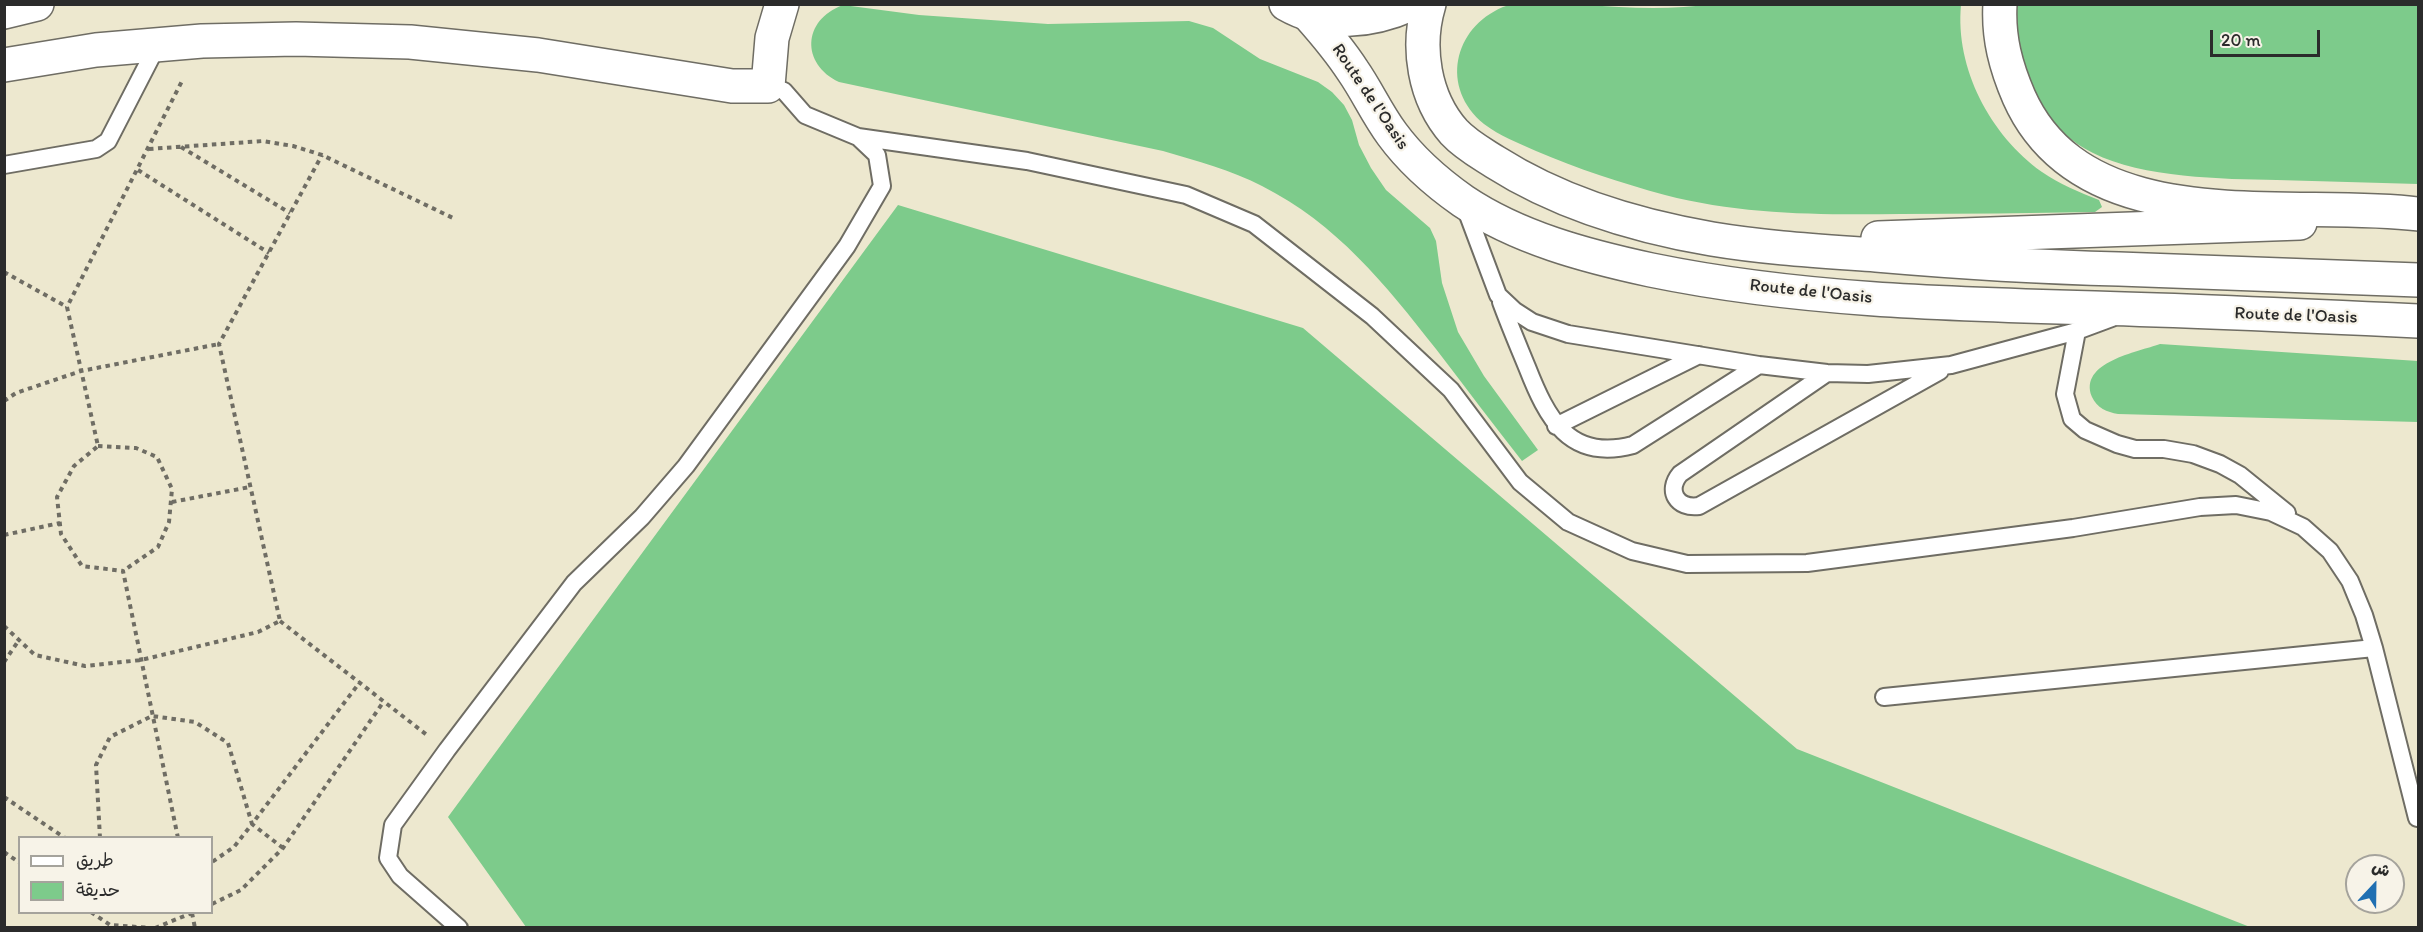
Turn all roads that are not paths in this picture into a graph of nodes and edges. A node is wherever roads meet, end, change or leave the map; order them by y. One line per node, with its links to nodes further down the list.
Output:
1 (37, 4): 7 (main road)
2 (782, 4): 10 (main road)
3 (1411, 4): 6 (main road)
4 (1429, 4): 15 (main road)
5 (2000, 4): 14 (main road)
6 (1297, 9): 13 (main road, Route de l'Oasis)
7 (4, 12)
8 (158, 44): 9 (main road); 10 (main road); 12 (lane)
9 (4, 65)
10 (768, 86): 11 (lane)
11 (858, 137): 26 (lane); 30 (lane)
12 (4, 165)
13 (1463, 201): 17 (lane); 18 (main road, Route de l'Oasis)
14 (2418, 216): 15 (main road)
15 (1800, 249): 16 (main road)
16 (2418, 280)
17 (1498, 295): 21 (lane); 25 (lane)
18 (2135, 309): 19 (main road, Route de l'Oasis); 20 (lane)
19 (2418, 321)
20 (2077, 331): 23 (lane); 26 (lane)
21 (1699, 355): 22 (lane); 25 (lane)
22 (1759, 365): 24 (lane); 25 (lane)
23 (1951, 365): 24 (lane); 24 (lane)
24 (1827, 373)
25 (1556, 426)
26 (2303, 527): 27 (lane)
27 (2374, 648): 28 (lane); 29 (lane)
28 (1884, 697)
29 (2417, 818)
30 (459, 927)

